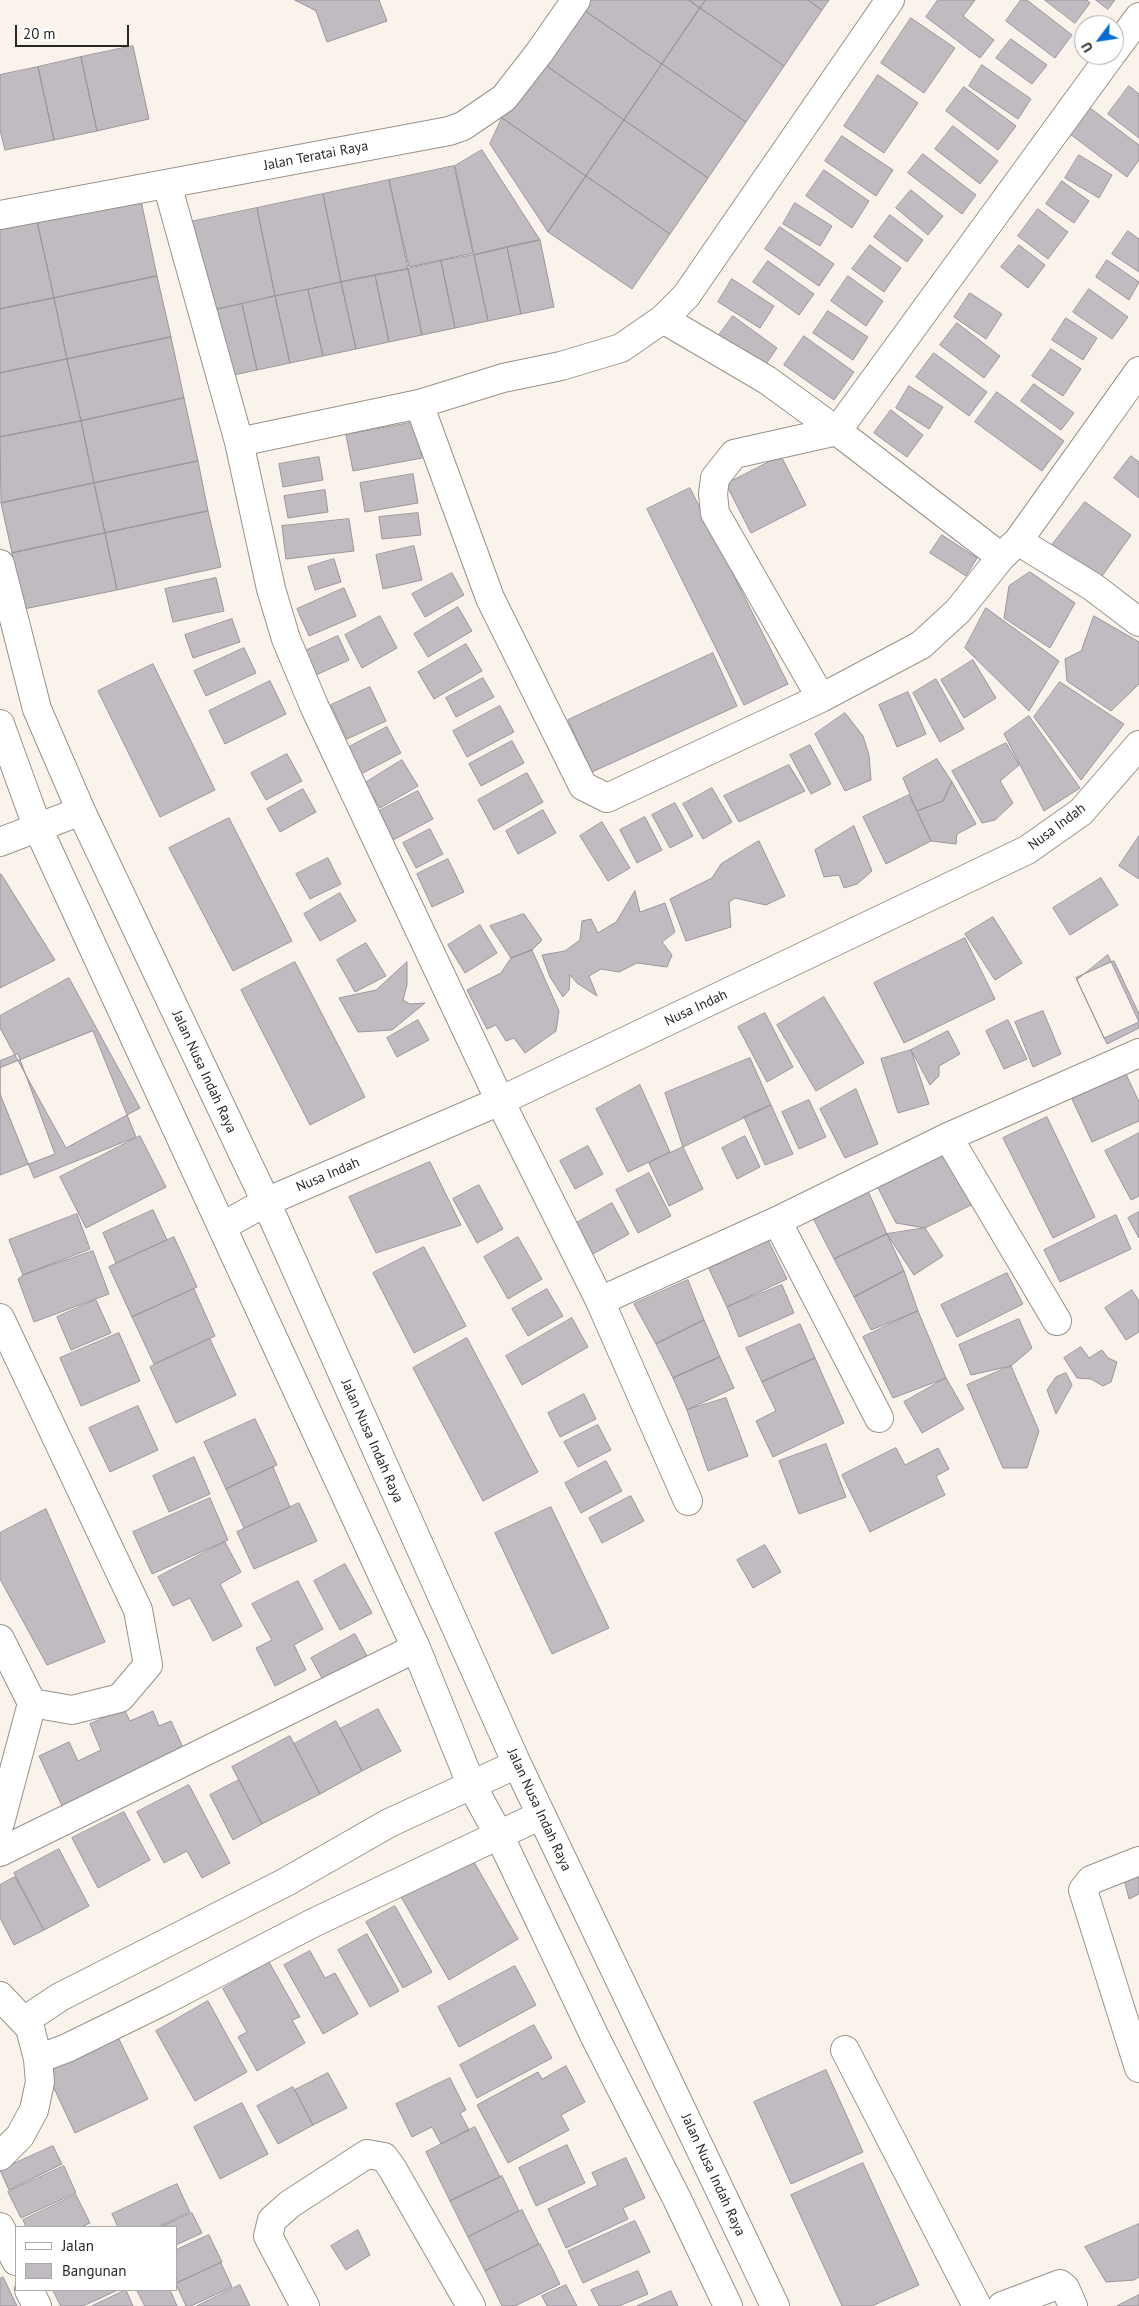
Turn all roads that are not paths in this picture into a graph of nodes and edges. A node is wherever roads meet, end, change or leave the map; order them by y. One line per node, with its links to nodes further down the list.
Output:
1 (576, 0): 6 (street, Jalan Teratai Raya)
2 (890, 0): 8 (street)
3 (1139, 17): 4 (street)
4 (1124, 37)
5 (1104, 65): 11 (street)
6 (167, 184): 7 (street, Jalan Teratai Raya); 12 (street)
7 (0, 215)
8 (662, 319): 10 (street); 11 (street)
9 (1139, 372): 13 (street)
10 (419, 404): 12 (street); 16 (street)
11 (837, 431): 13 (street); 16 (street)
12 (239, 442): 23 (street)
13 (1009, 549): 15 (street); 16 (street)
14 (0, 564): 19 (street, Jalan Nusa Indah Raya)
15 (1139, 622)
16 (822, 698)
17 (0, 724): 20 (street)
18 (1139, 745): 23 (street, Nusa Indah)
19 (81, 811): 20 (street); 25 (street, Jalan Nusa Indah Raya)
20 (37, 826): 21 (street); 27 (street)
21 (0, 842)
22 (1139, 1054): 24 (street)
23 (500, 1101): 25 (street, Nusa Indah); 28 (street)
24 (948, 1137): 26 (street); 30 (street)
25 (266, 1202): 27 (street, Nusa Indah); 36 (street, Jalan Nusa Indah Raya)
26 (777, 1221): 28 (street); 31 (street)
27 (223, 1226): 34 (street)
28 (600, 1301): 32 (street)
29 (0, 1318): 35 (street)
30 (1057, 1321)
31 (879, 1418)
32 (688, 1501)
33 (0, 1639): 35 (street)
34 (416, 1648): 37 (street); 41 (street)
35 (32, 1703): 39 (street)
36 (516, 1764): 37 (street); 38 (street, Jalan Nusa Indah Raya)
37 (471, 1784): 40 (street); 44 (street)
38 (541, 1815): 40 (street); 49 (street, Jalan Nusa Indah Raya)
39 (0, 1823)
40 (500, 1836): 46 (street); 50 (street)
41 (0, 1852)
42 (1139, 1861): 47 (street)
43 (0, 1996): 44 (street)
44 (24, 2021): 46 (street)
45 (845, 2050): 59 (street)
46 (38, 2059): 48 (street)
47 (1139, 2066)
48 (0, 2156)
49 (716, 2181): 50 (street); 58 (street, Jalan Nusa Indah Raya)
50 (677, 2199): 57 (street)
51 (0, 2227): 52 (street)
52 (15, 2260)
53 (30, 2291): 54 (street)
54 (37, 2306)
55 (305, 2306): 56 (street)
56 (471, 2306)
57 (728, 2306)
58 (775, 2306)
59 (977, 2306)
60 (1002, 2306): 61 (street)
61 (1073, 2306)

